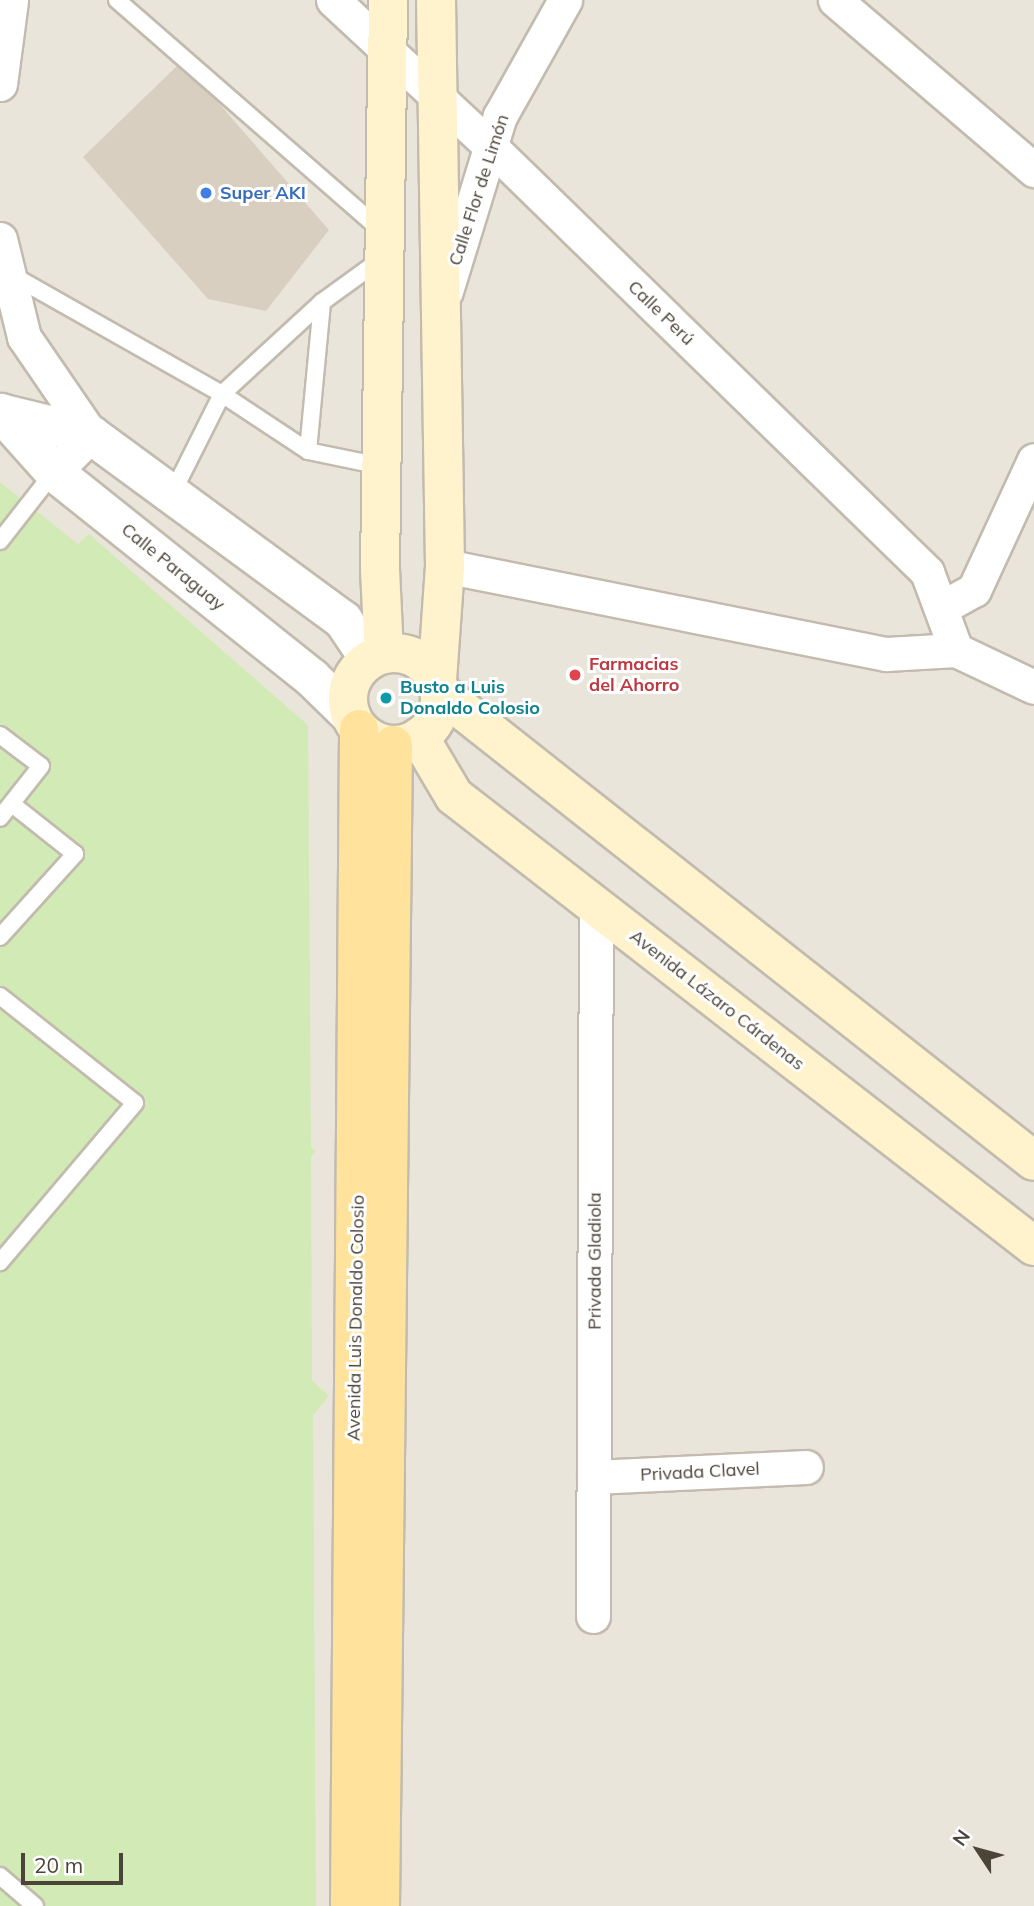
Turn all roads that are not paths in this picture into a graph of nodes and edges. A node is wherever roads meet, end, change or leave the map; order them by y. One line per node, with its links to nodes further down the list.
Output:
1 (11, 0): 9 (street)
2 (117, 0): 14 (lane)
3 (333, 0): 8 (street, Calle Perú)
4 (388, 0): 8 (main road)
5 (436, 0): 10 (main road)
6 (565, 0): 11 (street, Calle Flor de Limón)
7 (835, 0): 12 (street)
8 (387, 52): 10 (street, Calle Perú); 14 (main road)
9 (0, 84)
10 (436, 96): 11 (street, Calle Perú); 17 (main road)
11 (489, 145): 17 (street, Calle Flor de Limón); 28 (street, Calle Perú)
12 (1034, 170)
13 (0, 239): 15 (street)
14 (384, 245): 16 (lane); 23 (main road)
15 (8, 273): 18 (lane); 20 (street)
16 (322, 302): 18 (lane); 21 (lane)
17 (441, 310): 27 (main road)
18 (222, 394): 21 (lane); 25 (lane)
19 (0, 413): 20 (street, Calle Paraguay); 24 (street, Calle Paraguay)
20 (91, 435): 24 (street); 25 (street, Calle Paraguay)
21 (308, 450): 23 (lane)
22 (1034, 460): 28 (street)
23 (381, 466): 30 (main road)
24 (54, 471): 26 (lane); 33 (street, Calle Paraguay)
25 (172, 494): 30 (street, Calle Paraguay)
26 (0, 541)
27 (446, 566): 29 (street); 31 (main road)
28 (941, 608): 29 (street, Calle Perú)
29 (956, 650): 32 (street)
30 (377, 657): 31 (main road); 33 (main road)
31 (439, 686): 35 (main road); 41 (main road)
32 (1034, 687)
33 (355, 722): 35 (main road); 49 (main road, Avenida Luis Donaldo Colosio)
34 (0, 735): 36 (lane)
35 (406, 741): 38 (main road, Avenida Lázaro Cárdenas); 50 (main road)
36 (12, 804): 37 (lane); 39 (lane)
37 (0, 818)
38 (596, 906): 42 (main road, Avenida Lázaro Cárdenas); 45 (street, Privada Gladiola)
39 (0, 937)
40 (0, 996): 43 (lane)
41 (1034, 1161)
42 (1034, 1246)
43 (0, 1262)
44 (806, 1467): 45 (street, Privada Clavel)
45 (594, 1477): 46 (street, Privada Gladiola)
46 (593, 1616)
47 (0, 1876): 48 (lane)
48 (35, 1906)
49 (350, 1906)
50 (380, 1906)

